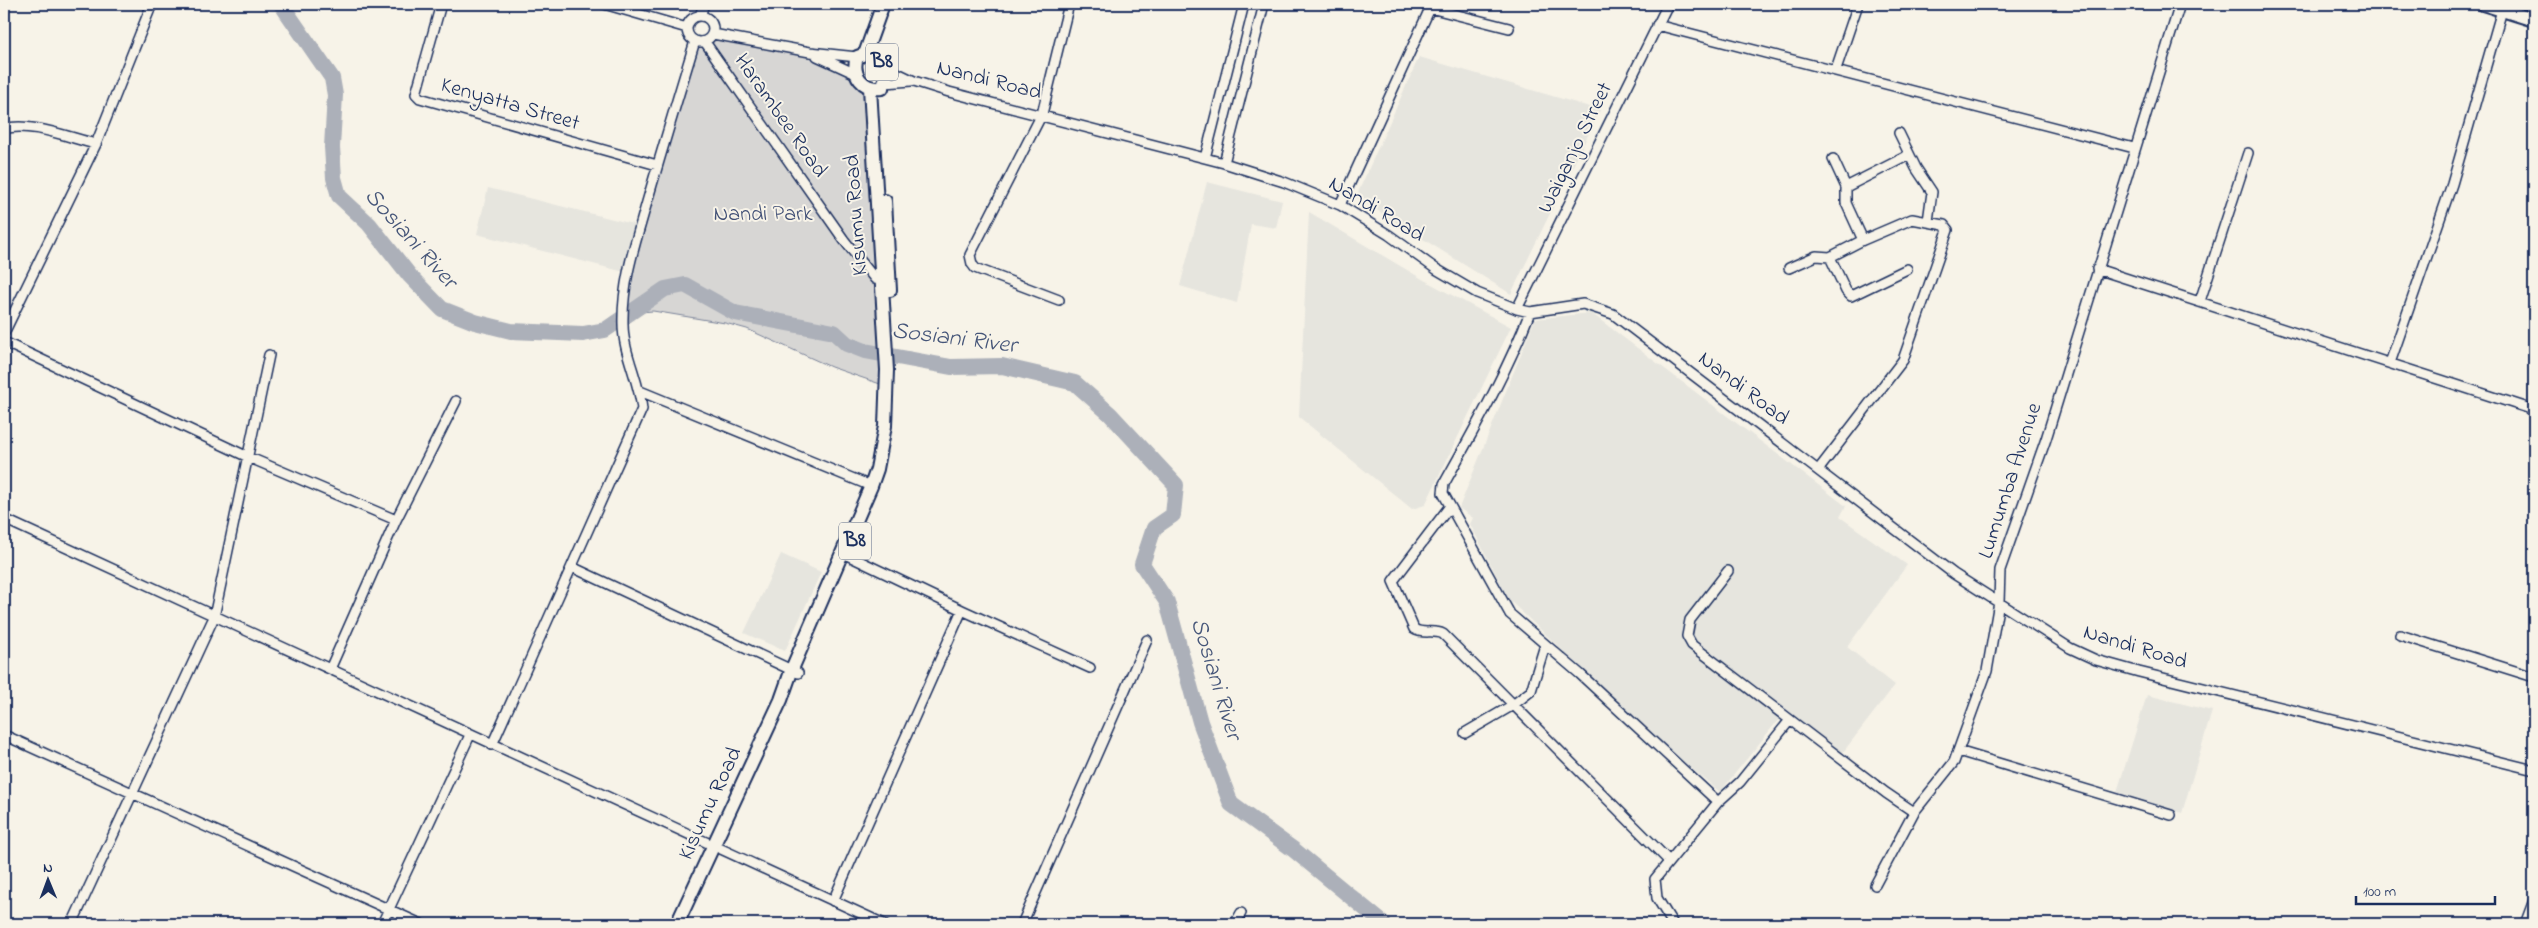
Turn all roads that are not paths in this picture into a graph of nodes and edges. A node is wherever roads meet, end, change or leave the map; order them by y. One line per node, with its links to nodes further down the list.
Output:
1 (152, 4): 32 (street)
2 (441, 4): 39 (street, Kenyatta Street)
3 (604, 4): 18 (street)
4 (704, 4): 15 (street)
5 (1069, 4): 29 (street)
6 (1244, 4): 36 (street)
7 (1264, 4): 38 (street)
8 (1668, 4): 17 (street, Waiganjo Street)
9 (1858, 4): 25 (street)
10 (2180, 4): 33 (street, Lumumba Avenue)
11 (2484, 4): 14 (highway)
12 (1431, 6): 19 (street); 41 (street)
13 (882, 7): 24 (highway, B8)
14 (2502, 10): 16 (highway); 57 (street)
15 (700, 16): 18 (street); 20 (street)
16 (2534, 20)
17 (1657, 25): 25 (street); 51 (street, Waiganjo Street)
18 (687, 28): 21 (street)
19 (1509, 28)
20 (713, 34): 22 (street); 23 (street, Nandi Road)
21 (695, 41): 22 (street); 39 (street)
22 (705, 42): 48 (street, Harambee Road)
23 (810, 52): 24 (street, Nandi Road); 26 (street, Nandi Road)
24 (871, 59): 26 (highway, B8); 27 (street, Nandi Road); 28 (highway, B8)
25 (1836, 70): 33 (street)
26 (856, 74): 28 (highway, B8)
27 (914, 81): 28 (street, Nandi Road); 29 (street, Nandi Road)
28 (878, 86): 48 (highway, Kisumu Road / B8); 54 (highway, B8)
29 (1042, 114): 36 (street, Nandi Road); 49 (street)
30 (4, 129): 32 (street)
31 (1899, 133): 35 (street)
32 (96, 144): 53 (street)
33 (2134, 148): 46 (street, Lumumba Avenue)
34 (2248, 153): 50 (street)
35 (1908, 155): 40 (street); 42 (street)
36 (1205, 158): 38 (street, Nandi Road)
37 (1833, 159): 40 (street)
38 (1224, 163): 41 (street, Nandi Road)
39 (657, 164): 59 (street)
40 (1846, 187): 43 (street)
41 (1340, 205): 51 (street, Nandi Road)
42 (1928, 221): 43 (street); 63 (street)
43 (1863, 240): 44 (street)
44 (1830, 257): 45 (street); 47 (street)
45 (1789, 268)
46 (2097, 269): 50 (street); 71 (street, Lumumba Avenue)
47 (1907, 270)
48 (881, 280): 54 (highway, Kisumu Road / B8)
49 (1059, 300)
50 (2200, 301): 57 (street)
51 (1517, 309): 52 (street, Nandi Road)
52 (1530, 312): 63 (street, Nandi Road); 65 (street)
53 (4, 334)
54 (889, 340): 58 (highway, B8)
55 (4, 342): 62 (street)
56 (269, 355): 62 (street)
57 (2390, 363): 61 (street)
58 (890, 370): 64 (highway, B8); 68 (highway, B8)
59 (640, 391): 64 (street); 69 (street)
60 (456, 401): 67 (street)
61 (2534, 410)
62 (248, 457): 67 (street); 73 (street)
63 (1819, 469): 71 (street, Nandi Road)
64 (871, 486): 79 (highway, B8)
65 (1450, 506): 76 (street); 81 (street)
66 (4, 519): 73 (street)
67 (396, 520): 78 (street)
68 (849, 556): 72 (street); 79 (highway, B8)
69 (572, 567): 79 (street); 86 (street)
70 (1728, 571): 82 (street)
71 (1999, 602): 87 (street, Lumumba Avenue); 88 (street, Nandi Road)
72 (962, 610): 77 (street); 97 (street)
73 (214, 617): 78 (street); 89 (street)
74 (2400, 635): 80 (street)
75 (1147, 640): 105 (street)
76 (1545, 645): 81 (street); 90 (street)
77 (1090, 668)
78 (330, 669): 85 (street)
79 (795, 671): 93 (highway, Kisumu Road / B8)
80 (2534, 676)
81 (1513, 705): 83 (street); 94 (street)
82 (1790, 720): 90 (street); 91 (street)
83 (1465, 733)
84 (4, 735): 89 (street)
85 (470, 735): 86 (street); 98 (street)
86 (492, 745): 93 (street)
87 (1958, 751): 91 (street, Lumumba Avenue); 92 (street)
88 (2534, 770)
89 (132, 794): 98 (street); 100 (street)
90 (1718, 802): 94 (street)
91 (1914, 812): 95 (street, Lumumba Avenue)
92 (2171, 815)
93 (713, 845): 97 (street); 103 (highway, Kisumu Road / B8)
94 (1668, 860): 107 (street)
95 (1875, 886)
96 (2534, 900): 108 (street)
97 (833, 901): 104 (street)
98 (389, 909): 101 (street); 102 (street)
99 (1241, 913): 106 (street)
100 (72, 924)
101 (382, 924)
102 (421, 924)
103 (677, 924)
104 (884, 924)
105 (1022, 924)
106 (1235, 924)
107 (1673, 924)
108 (2526, 924)

